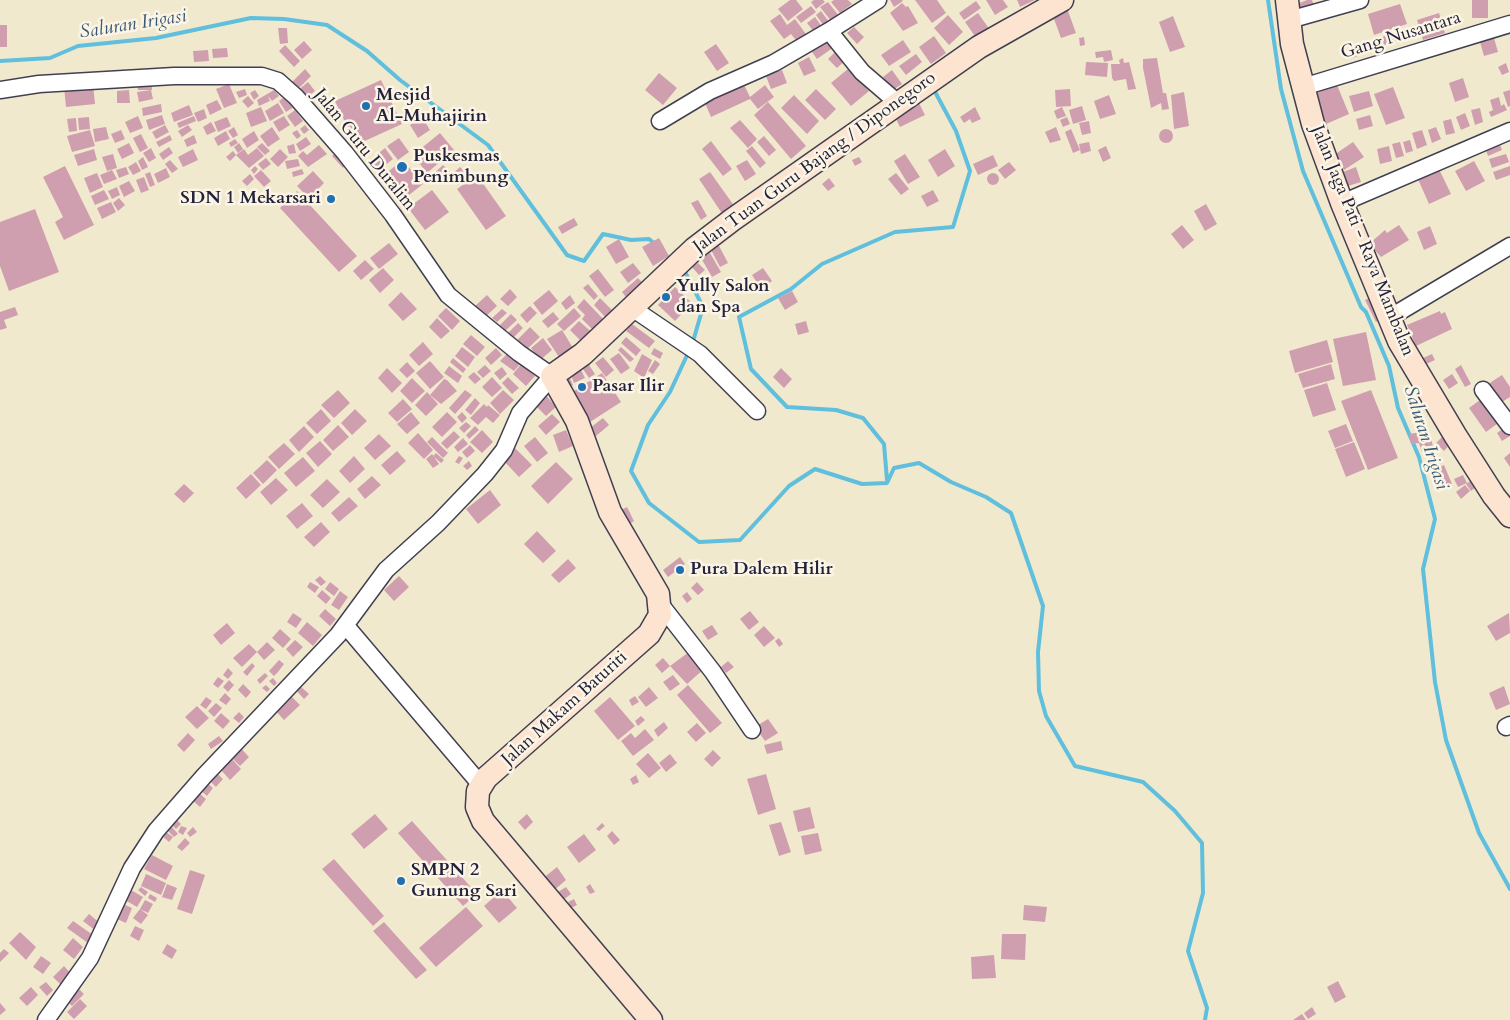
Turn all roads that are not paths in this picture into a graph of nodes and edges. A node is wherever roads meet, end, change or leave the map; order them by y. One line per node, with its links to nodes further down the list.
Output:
1 (878, 0): 6 (street)
2 (1062, 0): 9 (street, Jalan Tuan Guru Bajang / Diponegoro)
3 (1360, 0): 4 (street)
4 (1288, 10): 7 (street, Jalan Jaga Pati - Raya Mambalan)
5 (1510, 24): 7 (street, Gang Nusantara)
6 (828, 31): 9 (street); 10 (street)
7 (1303, 87): 12 (street, Jalan Jaga Pati - Raya Mambalan)
8 (0, 90): 16 (street, Jalan Guru Duralim)
9 (898, 102): 14 (street, Jalan Tuan Guru Bajang / Diponegoro)
10 (660, 121)
11 (1510, 131): 12 (street)
12 (1342, 203): 15 (street, Jalan Jaga Pati - Raya Mambalan)
13 (1510, 246): 15 (street)
14 (632, 308): 16 (street, Jalan Tuan Guru Bajang / Diponegoro); 18 (street)
15 (1389, 318): 20 (street, Jalan Jaga Pati - Raya Mambalan)
16 (557, 372): 21 (street); 22 (street)
17 (1484, 390): 19 (street)
18 (757, 411)
19 (1510, 426)
20 (1507, 505)
21 (661, 605): 23 (street); 24 (street, Jalan Makam Baturiti)
22 (346, 626): 24 (street); 25 (street)
23 (752, 730)
24 (481, 785): 26 (street)
25 (46, 1020)
26 (651, 1020)

